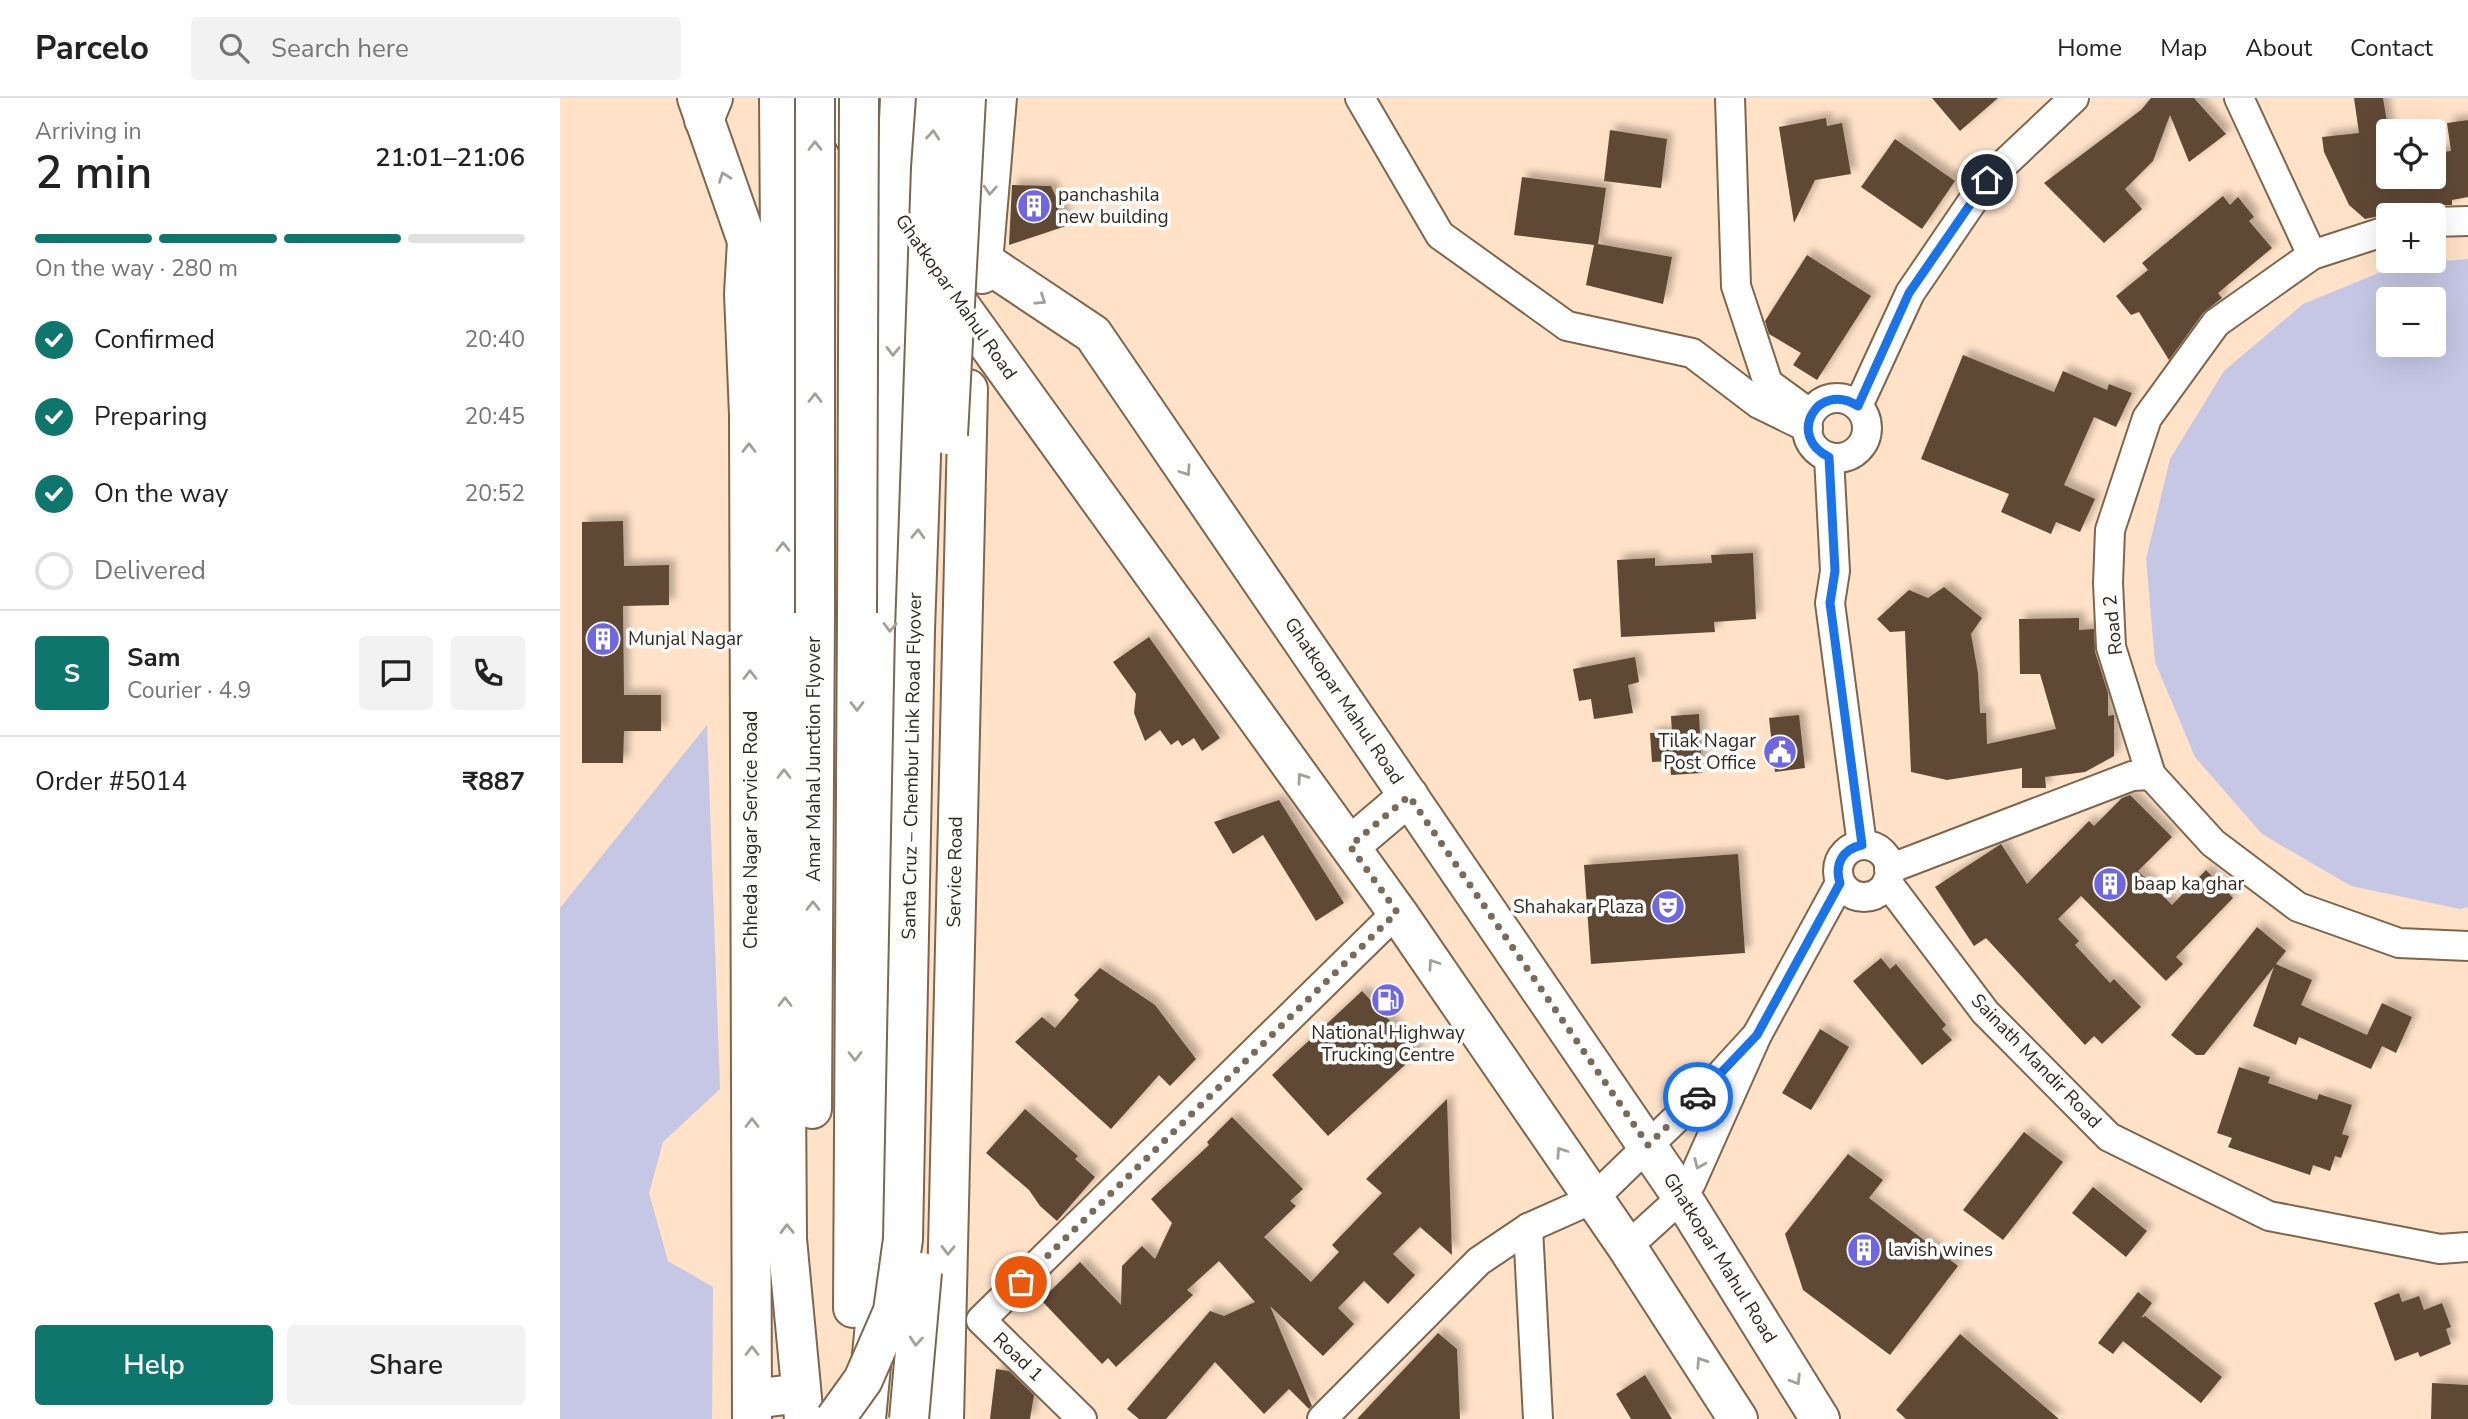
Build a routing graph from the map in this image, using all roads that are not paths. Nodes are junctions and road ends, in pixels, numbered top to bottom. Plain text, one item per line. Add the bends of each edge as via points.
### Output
1 (815, 98) edge
2 (833, 98) edge
3 (859, 98) edge
4 (866, 98) edge
5 (900, 98) edge
6 (936, 98) edge
7 (966, 98) edge
8 (997, 98) edge
9 (1360, 98) edge
10 (1730, 98) edge
11 (2074, 98) edge
12 (2239, 98) edge
13 (775, 102) edge
14 (704, 105) edge
15 (897, 151) junction
16 (780, 194) junction
17 (2468, 221) edge
18 (2446, 222) edge
19 (900, 226) junction
20 (2376, 234) edge
21 (764, 248) junction
22 (2312, 255) junction
23 (985, 262) junction
24 (894, 296) junction
25 (973, 325) junction
26 (1858, 406) junction
27 (1810, 421) junction
28 (1829, 457) junction
29 (2151, 775) junction
30 (1409, 796) junction
31 (1862, 845) junction
32 (1350, 846) junction
33 (1888, 876) junction
34 (1840, 883) junction
35 (1397, 912) junction
36 (2468, 946) edge
37 (1757, 1035) junction
38 (1648, 1145) junction
39 (1682, 1197) junction
40 (1593, 1199) junction
41 (1528, 1228) junction
42 (1627, 1247) junction
43 (2468, 1247) edge
44 (752, 1409) edge
45 (806, 1410) edge
46 (835, 1419) edge
47 (854, 1419) edge
48 (866, 1419) edge
49 (909, 1419) edge
50 (944, 1419) edge
51 (1082, 1419) edge
52 (1322, 1419) edge
53 (1538, 1419) edge
54 (1738, 1419) edge
55 (1820, 1419) edge

45 -> 1 main road, Amar Mahal Junction Flyover, bridge via 815,613
2 - 19 main road, Ghatkopar Mahul Road
3 -> 47 main road, bridge
4 - 15 main road, Ghatkopar Mahul Road
5 - 15 main road
46 -> 6 main road, Santa Cruz – Chembur Link Road Flyover, bridge via 863,1380 893,1311 903,1239 915,617
7 -> 49 main road, Santa Cruz – Chembur Link Road Flyover, bridge via 938,628 922,1262
8 -> 23 main road, Service Road
9 - 27 street via 1440,235 1567,326 1692,353 1759,404
10 - 27 street via 1736,286 1768,383
11 - 26 street via 1987,180 1909,293
12 - 22 street
13 - 16 main road
21 -> 14 main road
15 - 19 main road
15 - 23 main road, Ghatkopar Mahul Road
16 - 19 main road
16 - 21 main road
17 - 18 street
19 - 23 main road
19 - 24 main road
19 - 25 main road, Ghatkopar Mahul Road
20 - 22 street, Road 2
21 - 24 main road
44 -> 21 main road, Chheda Nagar Service Road via 749,415 744,294
45 -> 21 main road via 787,1238
22 - 29 street, Road 2 via 2216,323 2147,418 2110,530 2112,647
23 - 25 main road, Service Road
23 -> 30 main road, Ghatkopar Mahul Road via 1093,334
24 - 25 main road
24 -> 48 main road via 883,1238
32 -> 25 main road, Ghatkopar Mahul Road
25 -> 50 main road, Service Road via 963,482
26 - 27 street via 1830,399
26 - 28 street via 1867,424 1863,443 1848,456
27 - 28 street via 1814,446
28 - 31 street via 1835,571 1830,603
29 - 33 street via 2132,776
29 - 36 street, Road 2 via 2213,844 2298,907 2399,943
30 - 32 main road
30 - 38 main road, Ghatkopar Mahul Road
31 - 33 street via 1884,854
31 - 34 street via 1841,858
32 - 35 main road, Ghatkopar Mahul Road
33 - 34 street via 1882,889 1868,897 1852,895
33 - 43 street, Sainath Mandir Road via 1985,1012 2109,1137 2269,1216 2440,1249
34 - 37 street
40 -> 35 main road, Ghatkopar Mahul Road
35 - 51 street, Road 1 via 981,1321
37 - 38 street
37 -> 39 street
38 - 39 main road, Ghatkopar Mahul Road
38 - 40 street
39 - 42 street
39 -> 55 main road, Ghatkopar Mahul Road
40 - 41 street
40 - 42 main road, Ghatkopar Mahul Road
41 - 52 street via 1479,1261
41 - 53 street
54 -> 42 main road, Ghatkopar Mahul Road
44 - 45 main road

